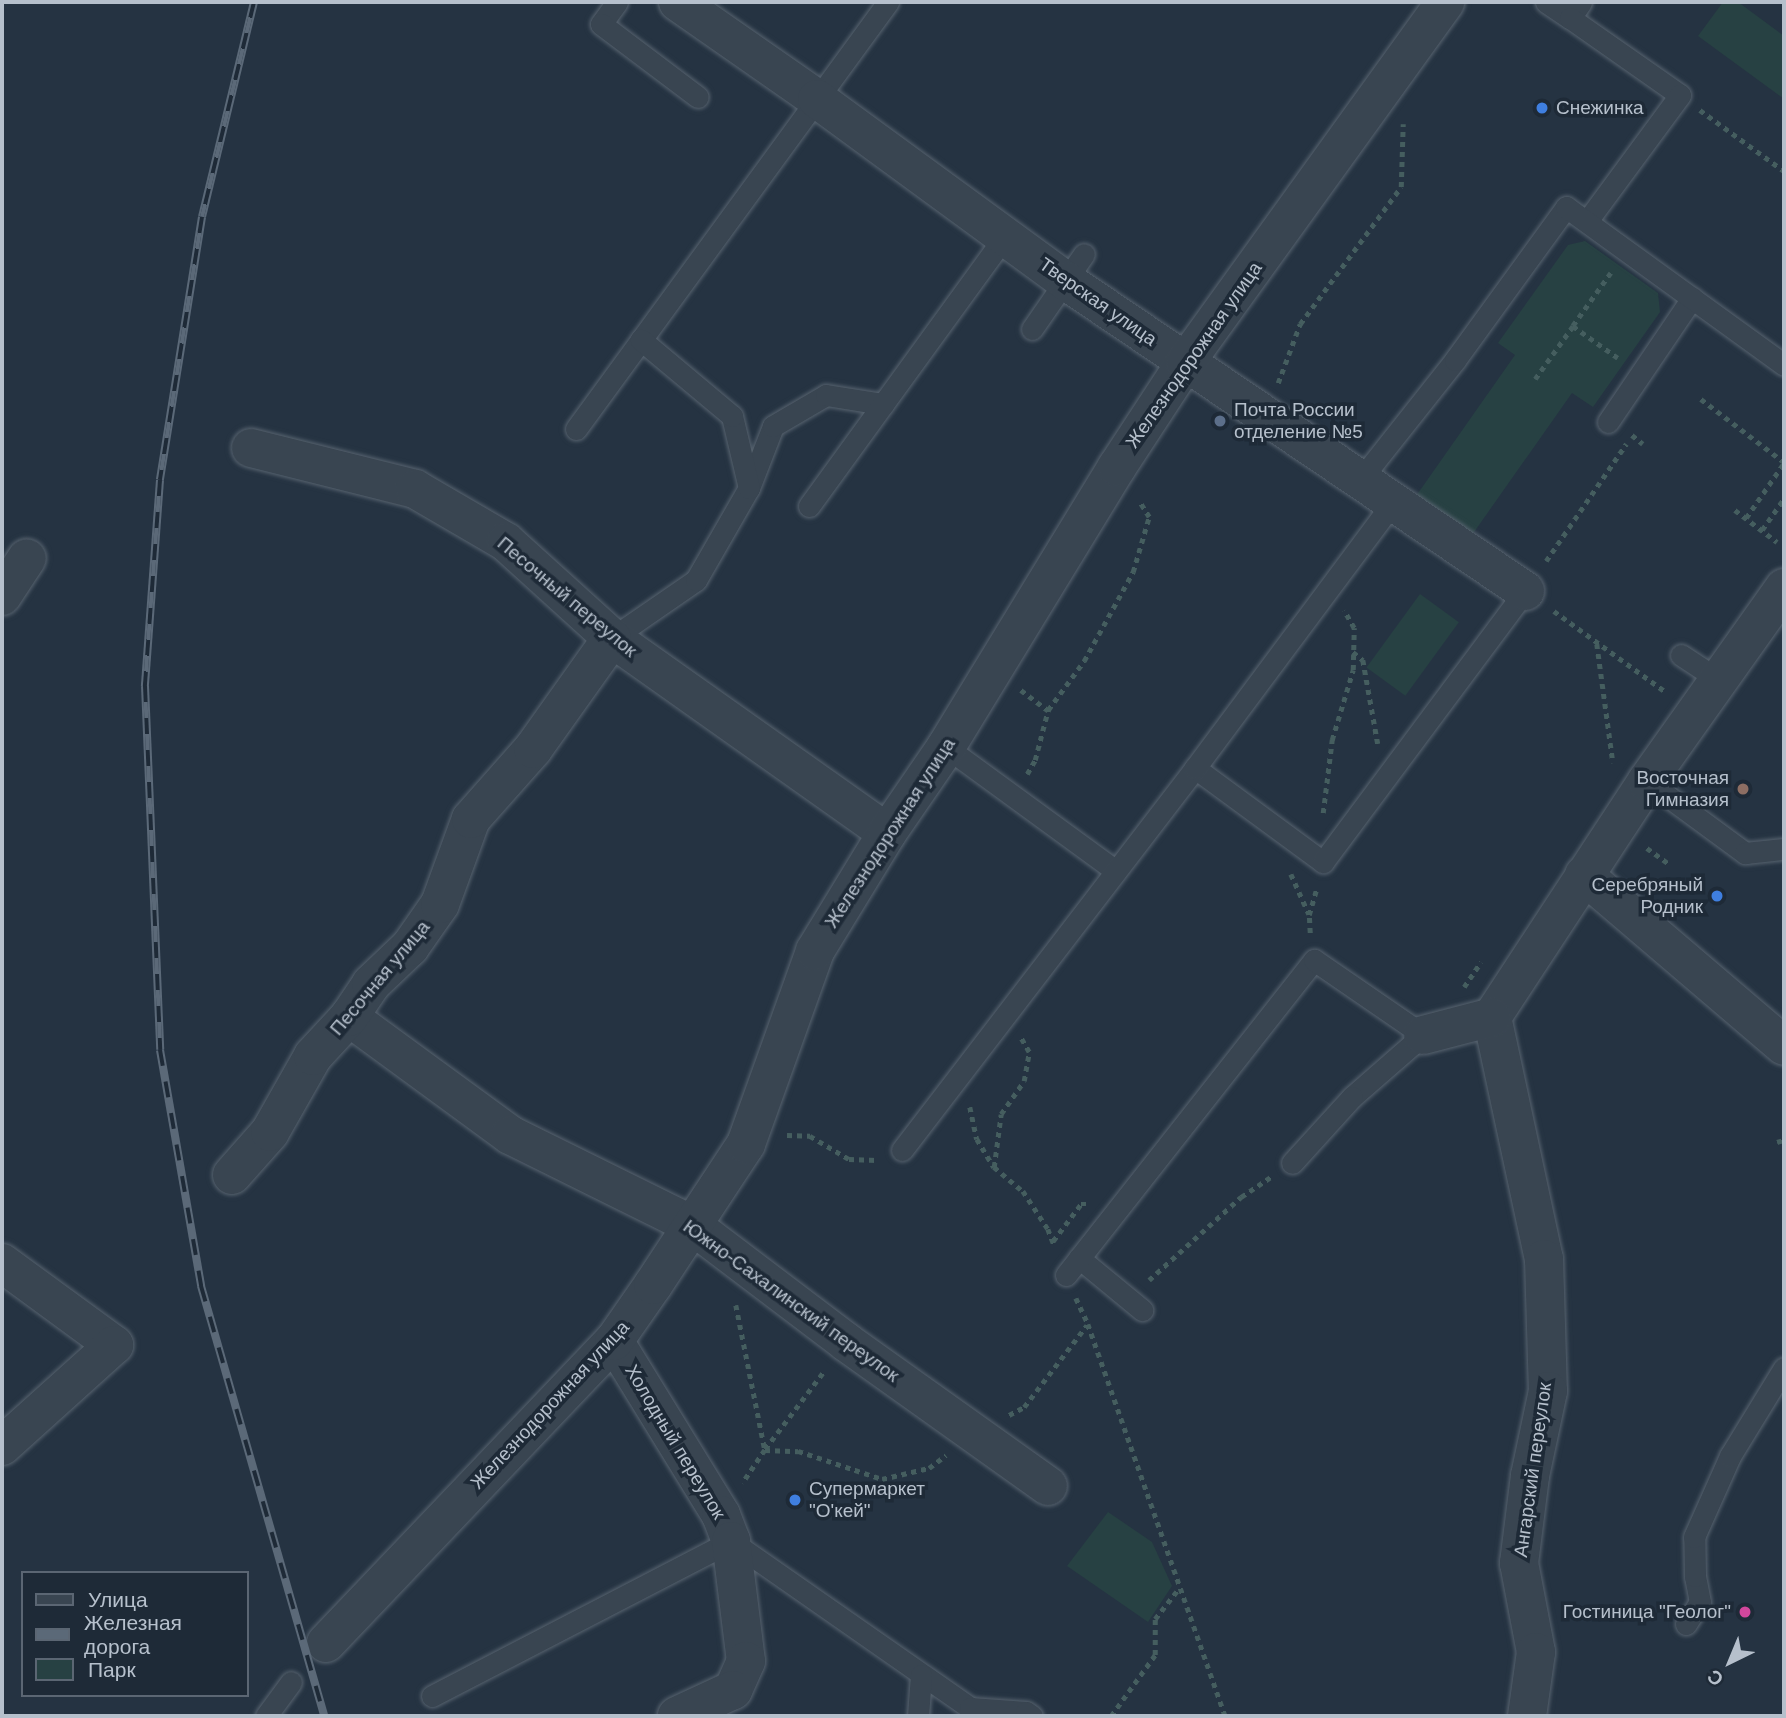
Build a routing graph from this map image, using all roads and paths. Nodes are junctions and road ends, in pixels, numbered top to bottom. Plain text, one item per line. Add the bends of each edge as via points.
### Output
1 (617, 2) edge
2 (678, 2) edge
3 (888, 2) edge
4 (1445, 2) edge
5 (1546, 2) edge
6 (1575, 10) edge
7 (1680, 95) junction
8 (698, 97) dead end
9 (817, 99) junction
10 (1403, 119) dead end
11 (1784, 171) edge
12 (1587, 221) junction
13 (1005, 236) junction
14 (1075, 268) junction
15 (1692, 298) junction
16 (1573, 326) dead end
17 (1032, 330) dead end
18 (641, 340) junction
19 (1773, 359) edge
20 (1185, 363) junction
21 (1535, 379) dead end
22 (1701, 399) dead end
23 (883, 404) junction
24 (1266, 417) junction
25 (1608, 422) dead end
26 (576, 429) dead end
27 (1632, 435) dead end
28 (1643, 444) dead end
29 (251, 448) dead end
30 (1784, 463) edge
31 (1117, 467) junction
32 (1360, 480) junction
33 (749, 488) junction
34 (1784, 499) edge
35 (1393, 502) junction
36 (809, 506) dead end
37 (1735, 510) dead end
38 (1746, 518) junction
39 (1762, 530) junction
40 (1777, 542) dead end
41 (27, 558) dead end
42 (1329, 588) junction
43 (1784, 588) edge
44 (1525, 591) junction
45 (2, 596) edge
46 (612, 638) junction
47 (1597, 642) junction
48 (1353, 652) junction
49 (1681, 655) dead end
50 (1719, 680) junction
51 (1669, 694) dead end
52 (946, 747) junction
53 (1195, 768) junction
54 (1388, 774) junction
55 (1631, 776) junction
56 (1014, 796) junction
57 (887, 833) junction
58 (1338, 841) junction
59 (1784, 849) edge
60 (1116, 871) junction
61 (1584, 875) junction
62 (1007, 1013) junction
63 (349, 1017) junction
64 (1492, 1017) junction
65 (1423, 1035) junction
66 (1784, 1046) edge
67 (962, 1072) junction
68 (1784, 1140) edge
69 (1777, 1142) dead end
70 (746, 1144) junction
71 (902, 1150) joint
72 (1292, 1163) joint
73 (994, 1167) junction
74 (232, 1175) dead end
75 (692, 1225) junction
76 (1079, 1258) junction
77 (2, 1263) edge
78 (1066, 1275) junction
79 (735, 1303) dead end
80 (1135, 1305) joint
81 (614, 1341) junction
82 (846, 1342) junction
83 (1784, 1368) edge
84 (2, 1446) edge
85 (765, 1450) junction
86 (1048, 1486) dead end
87 (726, 1528) junction
88 (1179, 1587) junction
89 (1686, 1623) dead end
90 (326, 1643) dead end
91 (921, 1675) junction
92 (291, 1682) dead end
93 (432, 1696) dead end
94 (266, 1716) edge
95 (677, 1716) edge
96 (918, 1716) edge
97 (1032, 1716) edge
98 (1111, 1716) edge
99 (1224, 1716) edge
100 (1527, 1716) edge

1 - 8 lane via 601,24
2 - 9 street, Тверская улица
3 - 9 lane
4 - 20 street, Железнодорожная улица
5 - 6 lane
6 - 7 lane
7 - 11 path
7 - 12 lane
9 - 13 street, Тверская улица
9 - 18 lane
10 - 24 path via 1401,187 1300,324
12 - 15 lane
12 - 32 lane via 1566,207 1455,360
13 - 14 street, Тверская улица
13 - 23 lane
14 - 17 lane
14 - 20 street, Тверская улица
15 - 19 lane
15 - 25 lane
16 - 21 path
18 - 26 lane
18 - 33 lane via 732,416
20 - 24 street, Тверская улица
20 - 31 street, Железнодорожная улица
22 - 30 path
23 - 33 lane via 826,395 773,426
23 - 36 lane
24 - 32 street, Тверская улица
27 - 28 path
29 - 46 street, Песочный переулок via 415,489 506,542
30 - 38 path
31 - 52 street, Железнодорожная улица
31 - 56 path via 1149,517 1133,572 1084,661 1048,710 1035,760
32 - 35 street, Тверская улица
33 - 46 lane via 696,580
34 - 39 path
35 - 42 lane
35 - 44 street, Тверская улица
37 - 38 path
38 - 39 path
39 - 40 path
41 - 45 street
42 - 48 path via 1354,628
42 - 53 lane
43 - 50 street
44 - 47 path
44 - 54 lane
46 - 57 street, Песочный переулок
46 - 63 street, Песочная улица via 533,749 471,819 440,904 410,947 371,984
47 - 51 path
47 - 55 path
48 - 54 path via 1363,660 1375,735
48 - 58 path via 1353,670 1332,740 1323,813
49 - 50 lane
50 - 55 street
52 - 56 lane
52 - 57 street, Железнодорожная улица
53 - 58 lane via 1323,862
53 - 60 lane
54 - 58 lane
55 - 59 lane via 1745,853
55 - 61 street
56 - 60 lane
57 - 70 street, Железнодорожная улица via 815,951
60 - 62 lane
61 - 64 street
61 - 66 street
62 - 67 lane
62 - 73 path via 1029,1052 1024,1081 1001,1114
63 - 74 street, Песочная улица via 313,1056 270,1132
63 - 75 street, Южно-Сахалинский переулок via 510,1135
64 - 65 street
64 - 100 street, Ангарский переулок via 1517,1090 1544,1259 1548,1391 1530,1475 1519,1563 1536,1652
65 - 72 lane via 1352,1097
65 - 76 lane via 1314,960
67 - 71 lane
67 - 73 path via 977,1139
68 - 69 path
70 - 71 path via 782,1135 810,1136 849,1159 886,1161
70 - 75 street, Железнодорожная улица
72 - 80 path via 1241,1197
73 - 78 path via 1023,1191 1048,1229
75 - 81 street, Железнодорожная улица
75 - 82 street, Южно-Сахалинский переулок
76 - 78 lane
76 - 80 lane
77 - 84 street via 114,1345
78 - 88 path via 1088,1324
79 - 85 path
81 - 87 street, Холодный переулок
81 - 90 street, Железнодорожная улица
82 - 85 path
82 - 86 street, Южно-Сахалинский переулок
83 - 89 lane via 1730,1457 1694,1537 1700,1602
85 - 87 path
87 - 91 lane
87 - 93 lane
87 - 95 street, Холодный переулок via 746,1661 733,1690
88 - 98 path via 1155,1619 1155,1655
88 - 99 path
91 - 96 lane
91 - 97 lane via 970,1708
92 - 94 lane

